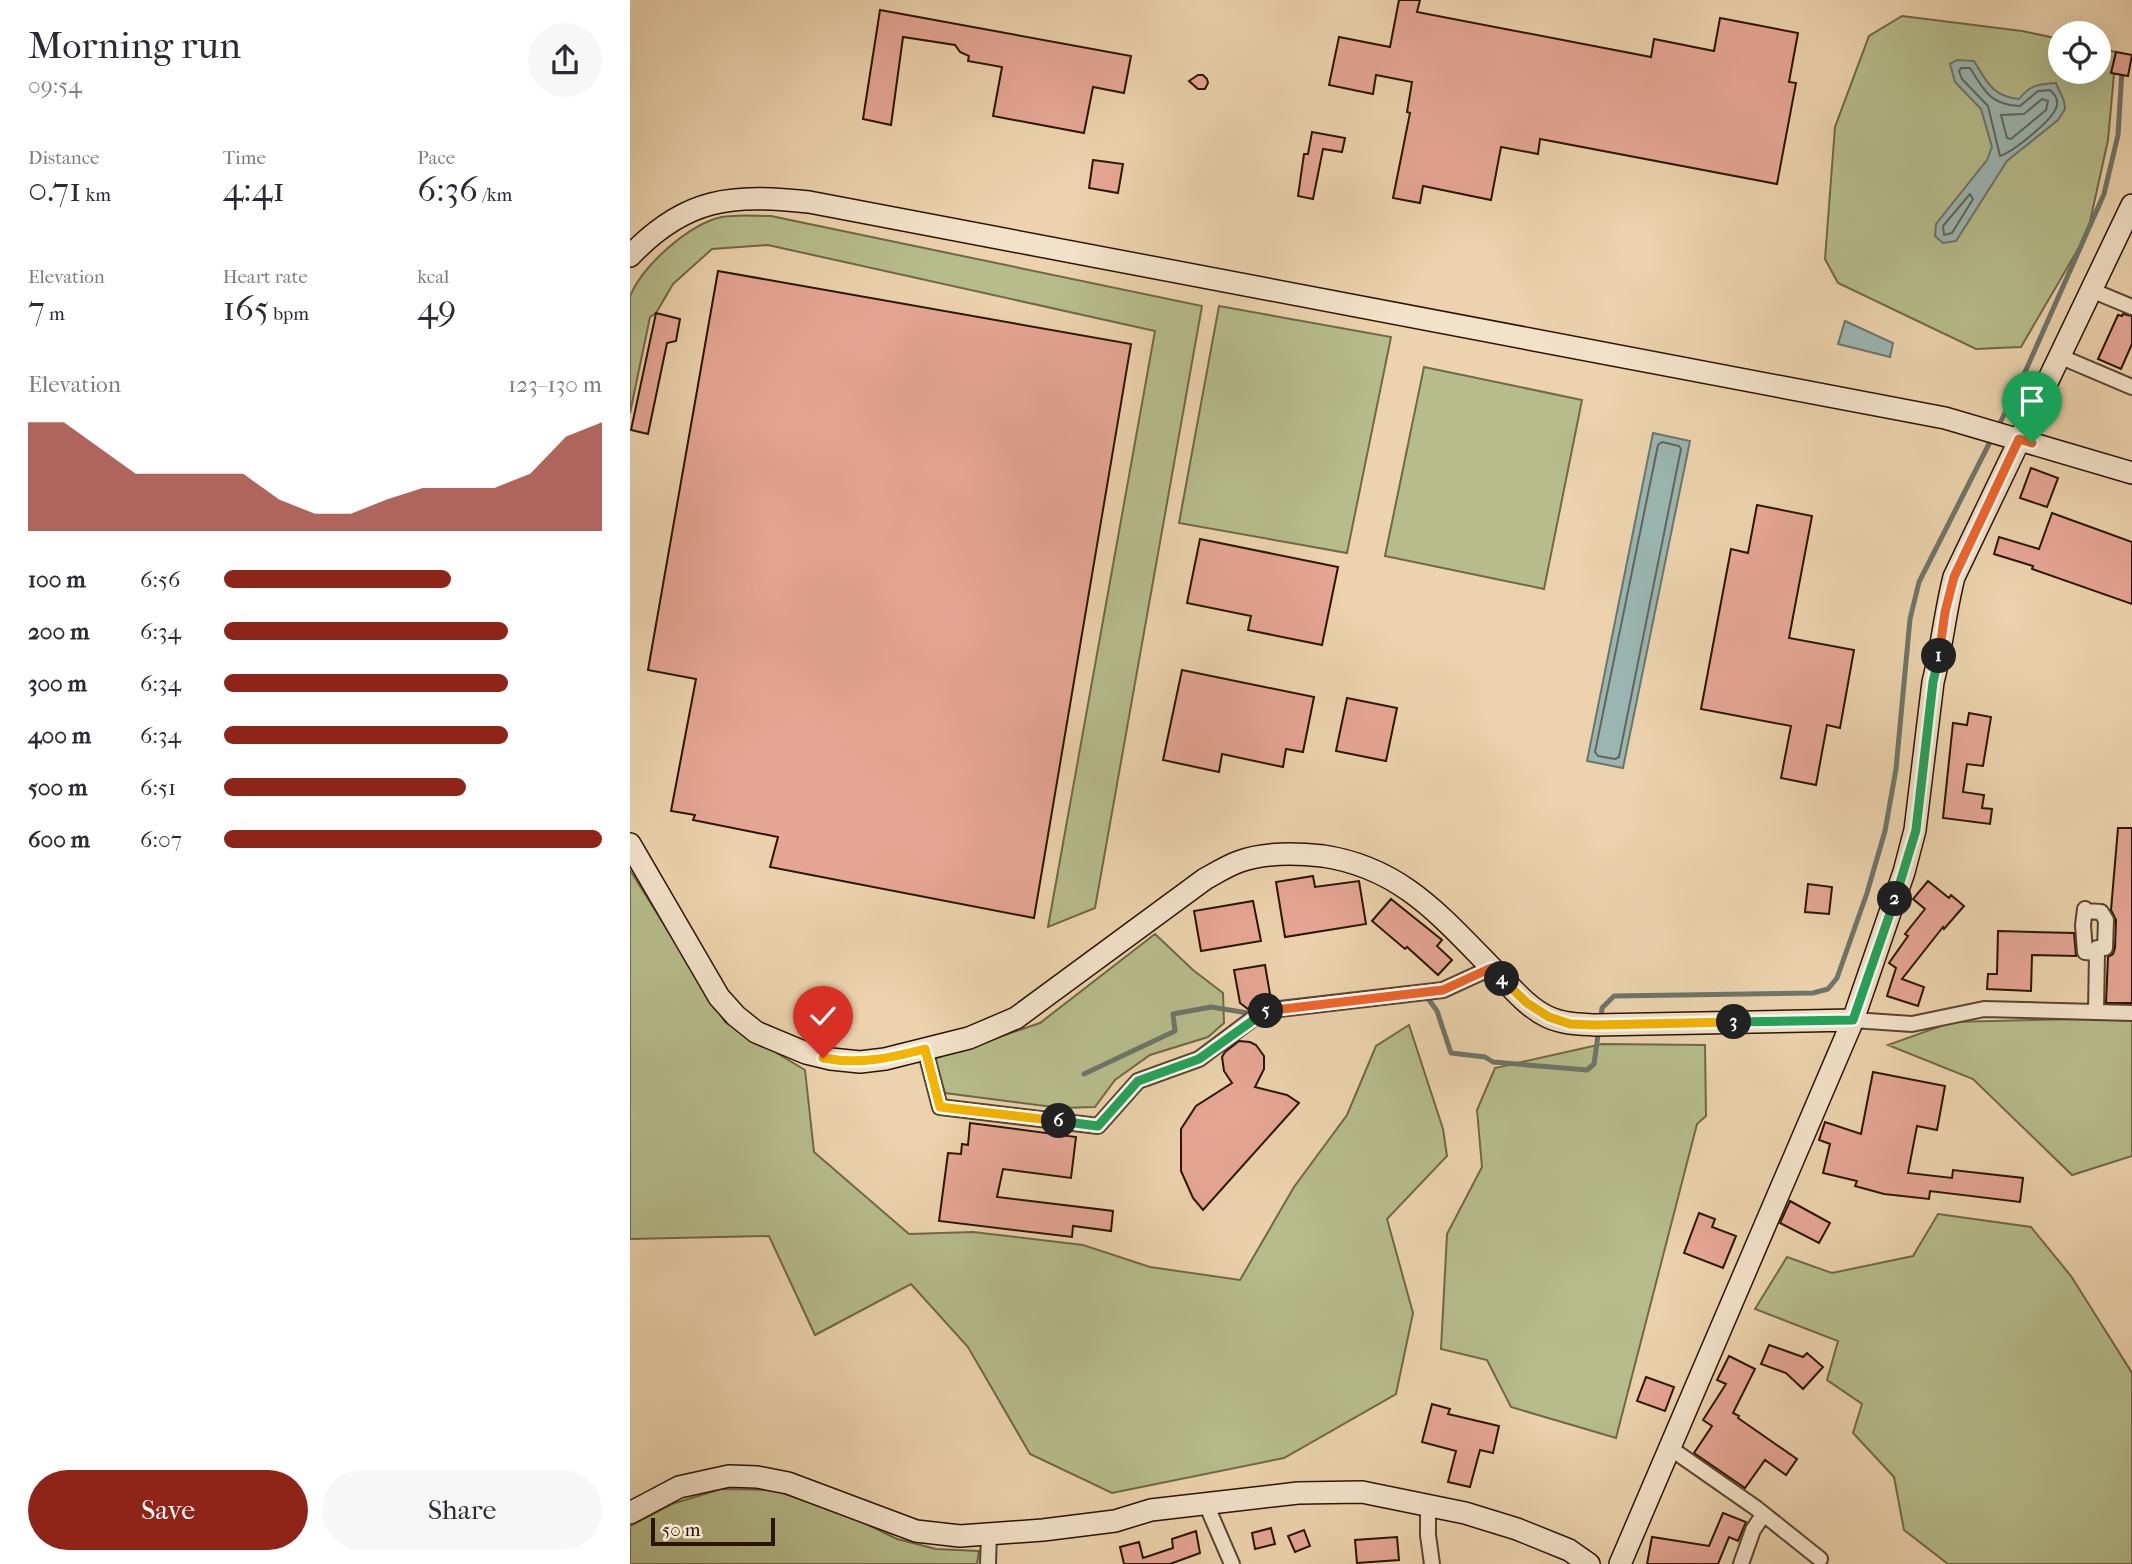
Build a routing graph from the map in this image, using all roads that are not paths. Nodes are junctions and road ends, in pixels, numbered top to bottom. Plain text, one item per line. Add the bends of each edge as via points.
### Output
1 (2129, 219) edge
2 (630, 256) edge
3 (2091, 290) junction
4 (2132, 307) edge
5 (2059, 356) junction
6 (2132, 387) edge
7 (2019, 439) junction
8 (2132, 473) edge
9 (630, 844) edge
10 (2097, 953) junction
11 (1491, 968) junction
12 (2096, 1012) junction
13 (2132, 1013) edge
14 (1853, 1020) junction
15 (925, 1049) junction
16 (1670, 1448) junction
17 (1206, 1504) junction
18 (1428, 1505) junction
19 (630, 1513) edge
20 (1763, 1515) junction
21 (989, 1534) junction
22 (1820, 1559) dead end
23 (988, 1564) edge
24 (1232, 1564) edge
25 (1432, 1564) edge
26 (1590, 1564) edge
27 (1620, 1564) edge
28 (1741, 1564) edge

1 - 3 street
2 - 7 street via 671,220 698,206 737,198 809,202 1945,418
3 - 4 street
3 - 5 street
5 - 6 street
5 - 7 street
7 - 8 street
7 - 14 street via 1954,577 1933,682 1916,830
9 - 15 street via 719,997 755,1032 806,1054 860,1062
10 - 10 street via 2097,948 2105,948 2106,920 2101,912 2085,910 2085,952
10 - 12 street
11 - 14 street via 1527,1003 1570,1024
11 - 15 street via 1443,990 1263,1011 1199,1059 1138,1081 1098,1126 940,1107
11 - 15 street via 1430,906 1378,870 1343,859 1273,854 1239,861 1205,879 1016,1018 969,1038
12 - 13 street
12 - 14 street via 1984,1009 1912,1024
14 - 16 street
16 - 20 street
16 - 27 street
17 - 18 street via 1298,1493 1362,1492
17 - 21 street via 1151,1510 1115,1521
17 - 24 street
18 - 25 street
18 - 26 street via 1517,1529 1569,1550
19 - 21 street via 692,1483 729,1476 757,1477 788,1483 916,1531
20 - 22 street
20 - 28 street
21 - 23 street

